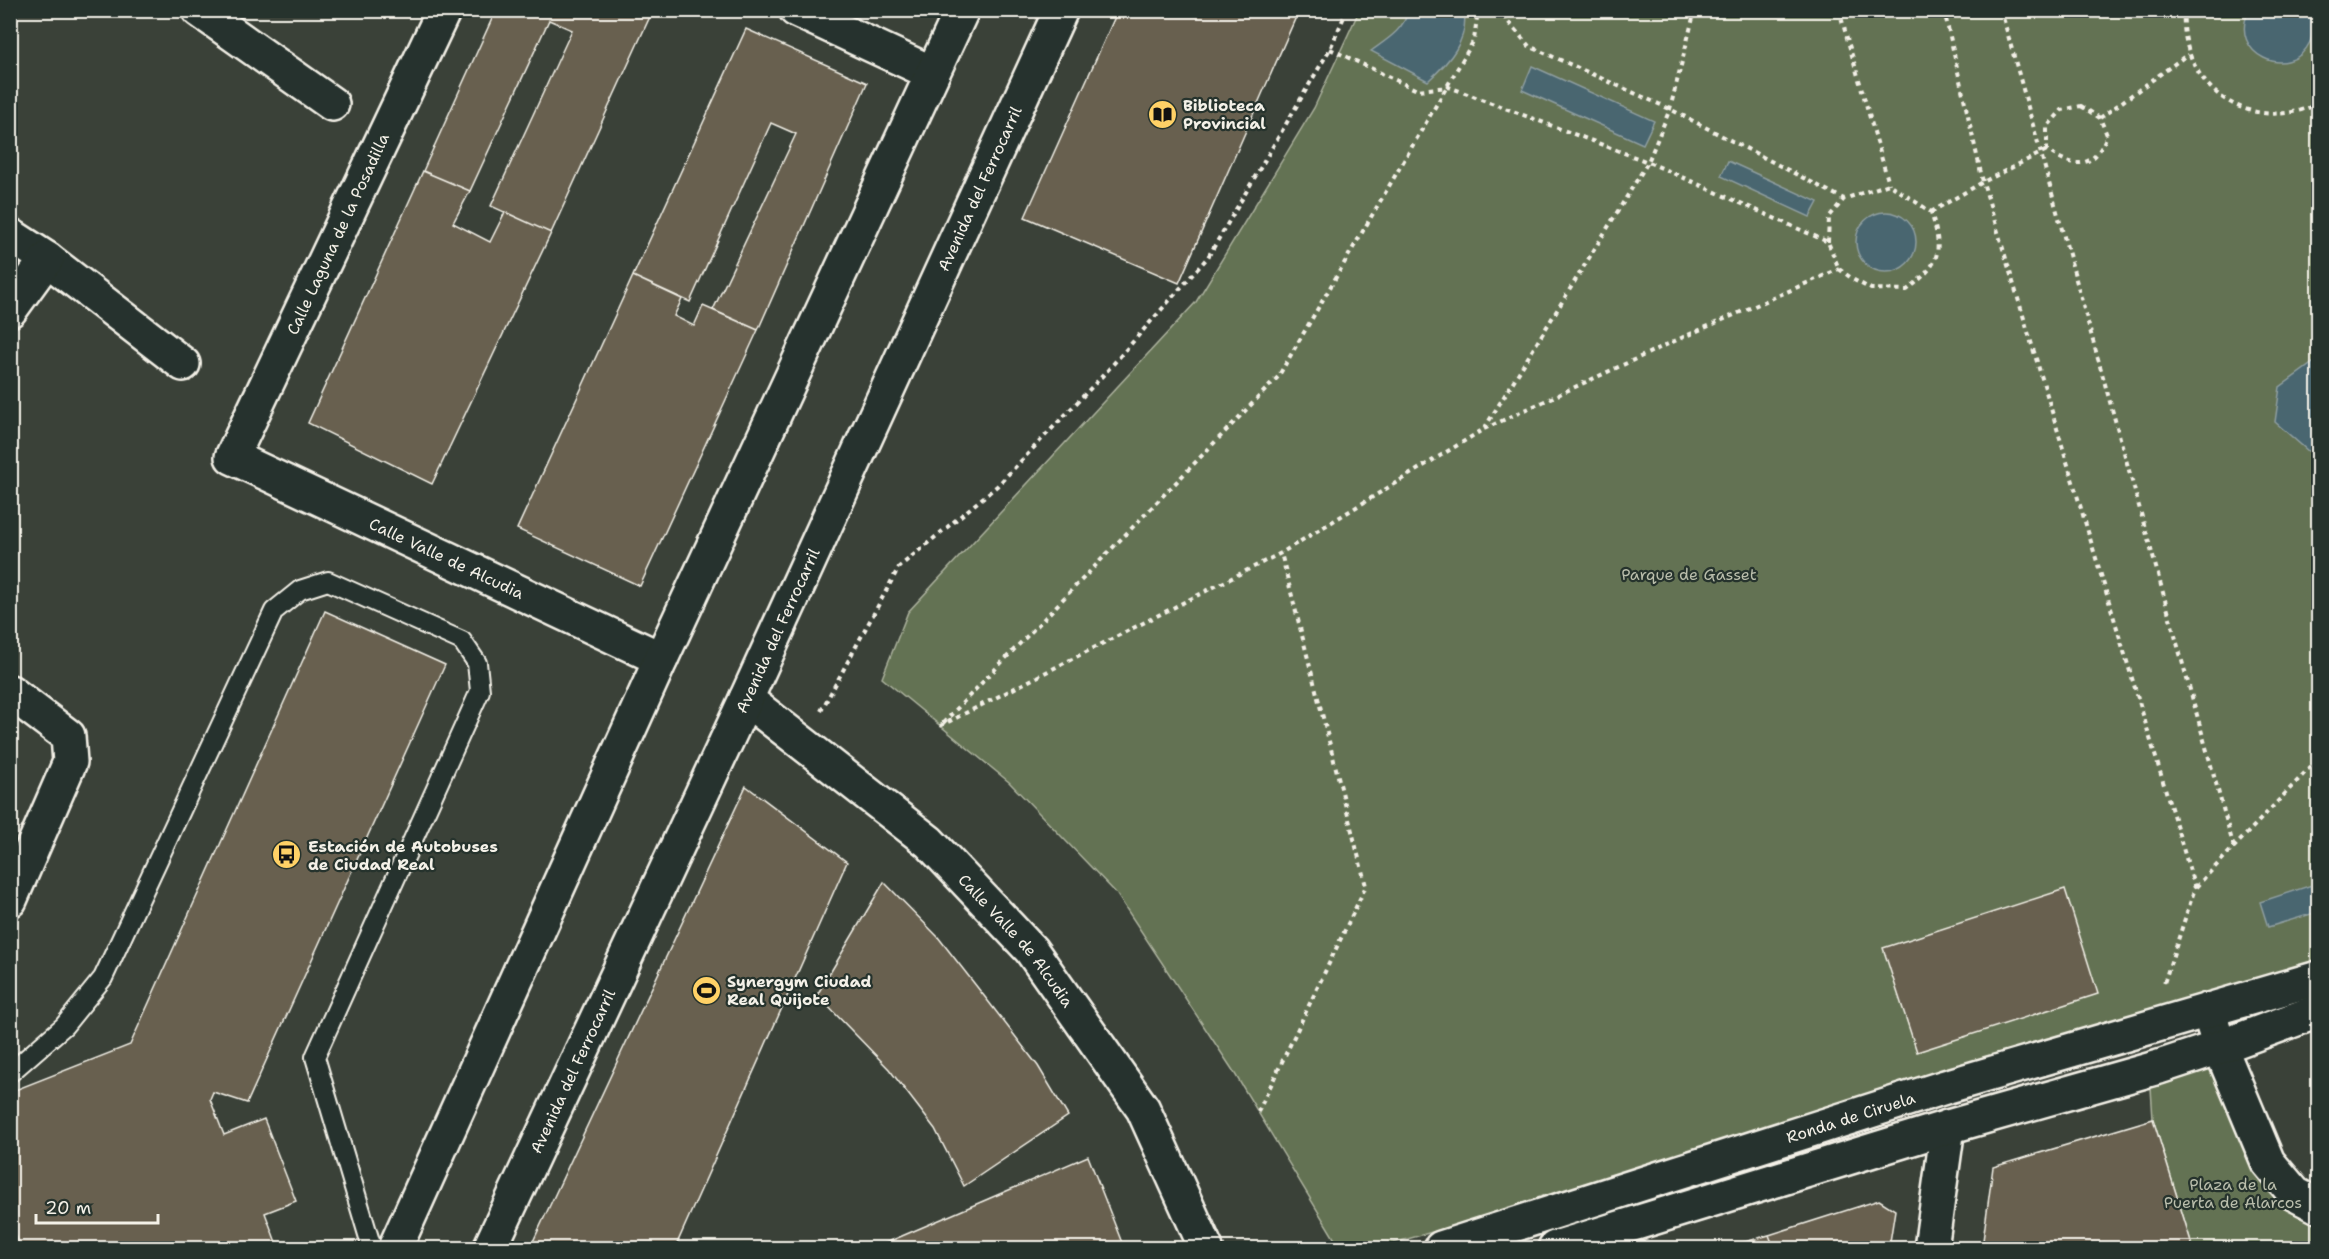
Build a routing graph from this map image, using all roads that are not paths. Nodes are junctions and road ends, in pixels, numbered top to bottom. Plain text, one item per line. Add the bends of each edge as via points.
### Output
1 (200, 10) edge
2 (444, 10) edge
3 (796, 10) edge
4 (962, 10) edge
5 (1061, 10) edge
6 (932, 73) junction
7 (332, 104) dead end
8 (10, 235) edge
9 (47, 259) junction
10 (10, 310) edge
11 (183, 364) dead end
12 (232, 457) joint
13 (661, 659) junction
14 (10, 692) edge
15 (746, 699) junction
16 (10, 900) edge
17 (2319, 978) edge
18 (2208, 1010) junction
19 (2319, 1011) edge
20 (2220, 1047) junction
21 (10, 1072) edge
22 (1948, 1127) junction
23 (2319, 1206) edge
24 (372, 1248) edge
25 (395, 1248) edge
26 (490, 1248) edge
27 (1206, 1248) edge
28 (1441, 1248) edge
29 (1555, 1248) edge
30 (1931, 1248) edge

1 - 7 main road
2 - 12 main road, Calle Laguna de la Posadilla
3 - 6 main road
4 - 6 main road
5 - 15 main road, Avenida del Ferrocarril
6 - 13 main road
8 - 9 main road
9 - 10 main road
9 - 11 main road
12 - 13 main road, Calle Valle de Alcudia
13 - 25 main road
14 - 16 main road via 68,736 70,762
15 - 26 main road, Avenida del Ferrocarril
15 - 27 main road, Calle Valle de Alcudia via 929,842 1031,950 1143,1109
17 - 18 main road, Ronda de Ciruela
18 - 20 main road
18 - 28 main road, Ronda de Ciruela via 1934,1091
19 - 20 main road
20 - 22 main road
20 - 23 main road via 2268,1162 2295,1194
21 - 24 lane via 64,1026 103,978 274,611 300,590 328,581 462,640 477,663 480,691 315,1057
22 - 29 main road
22 - 30 main road

